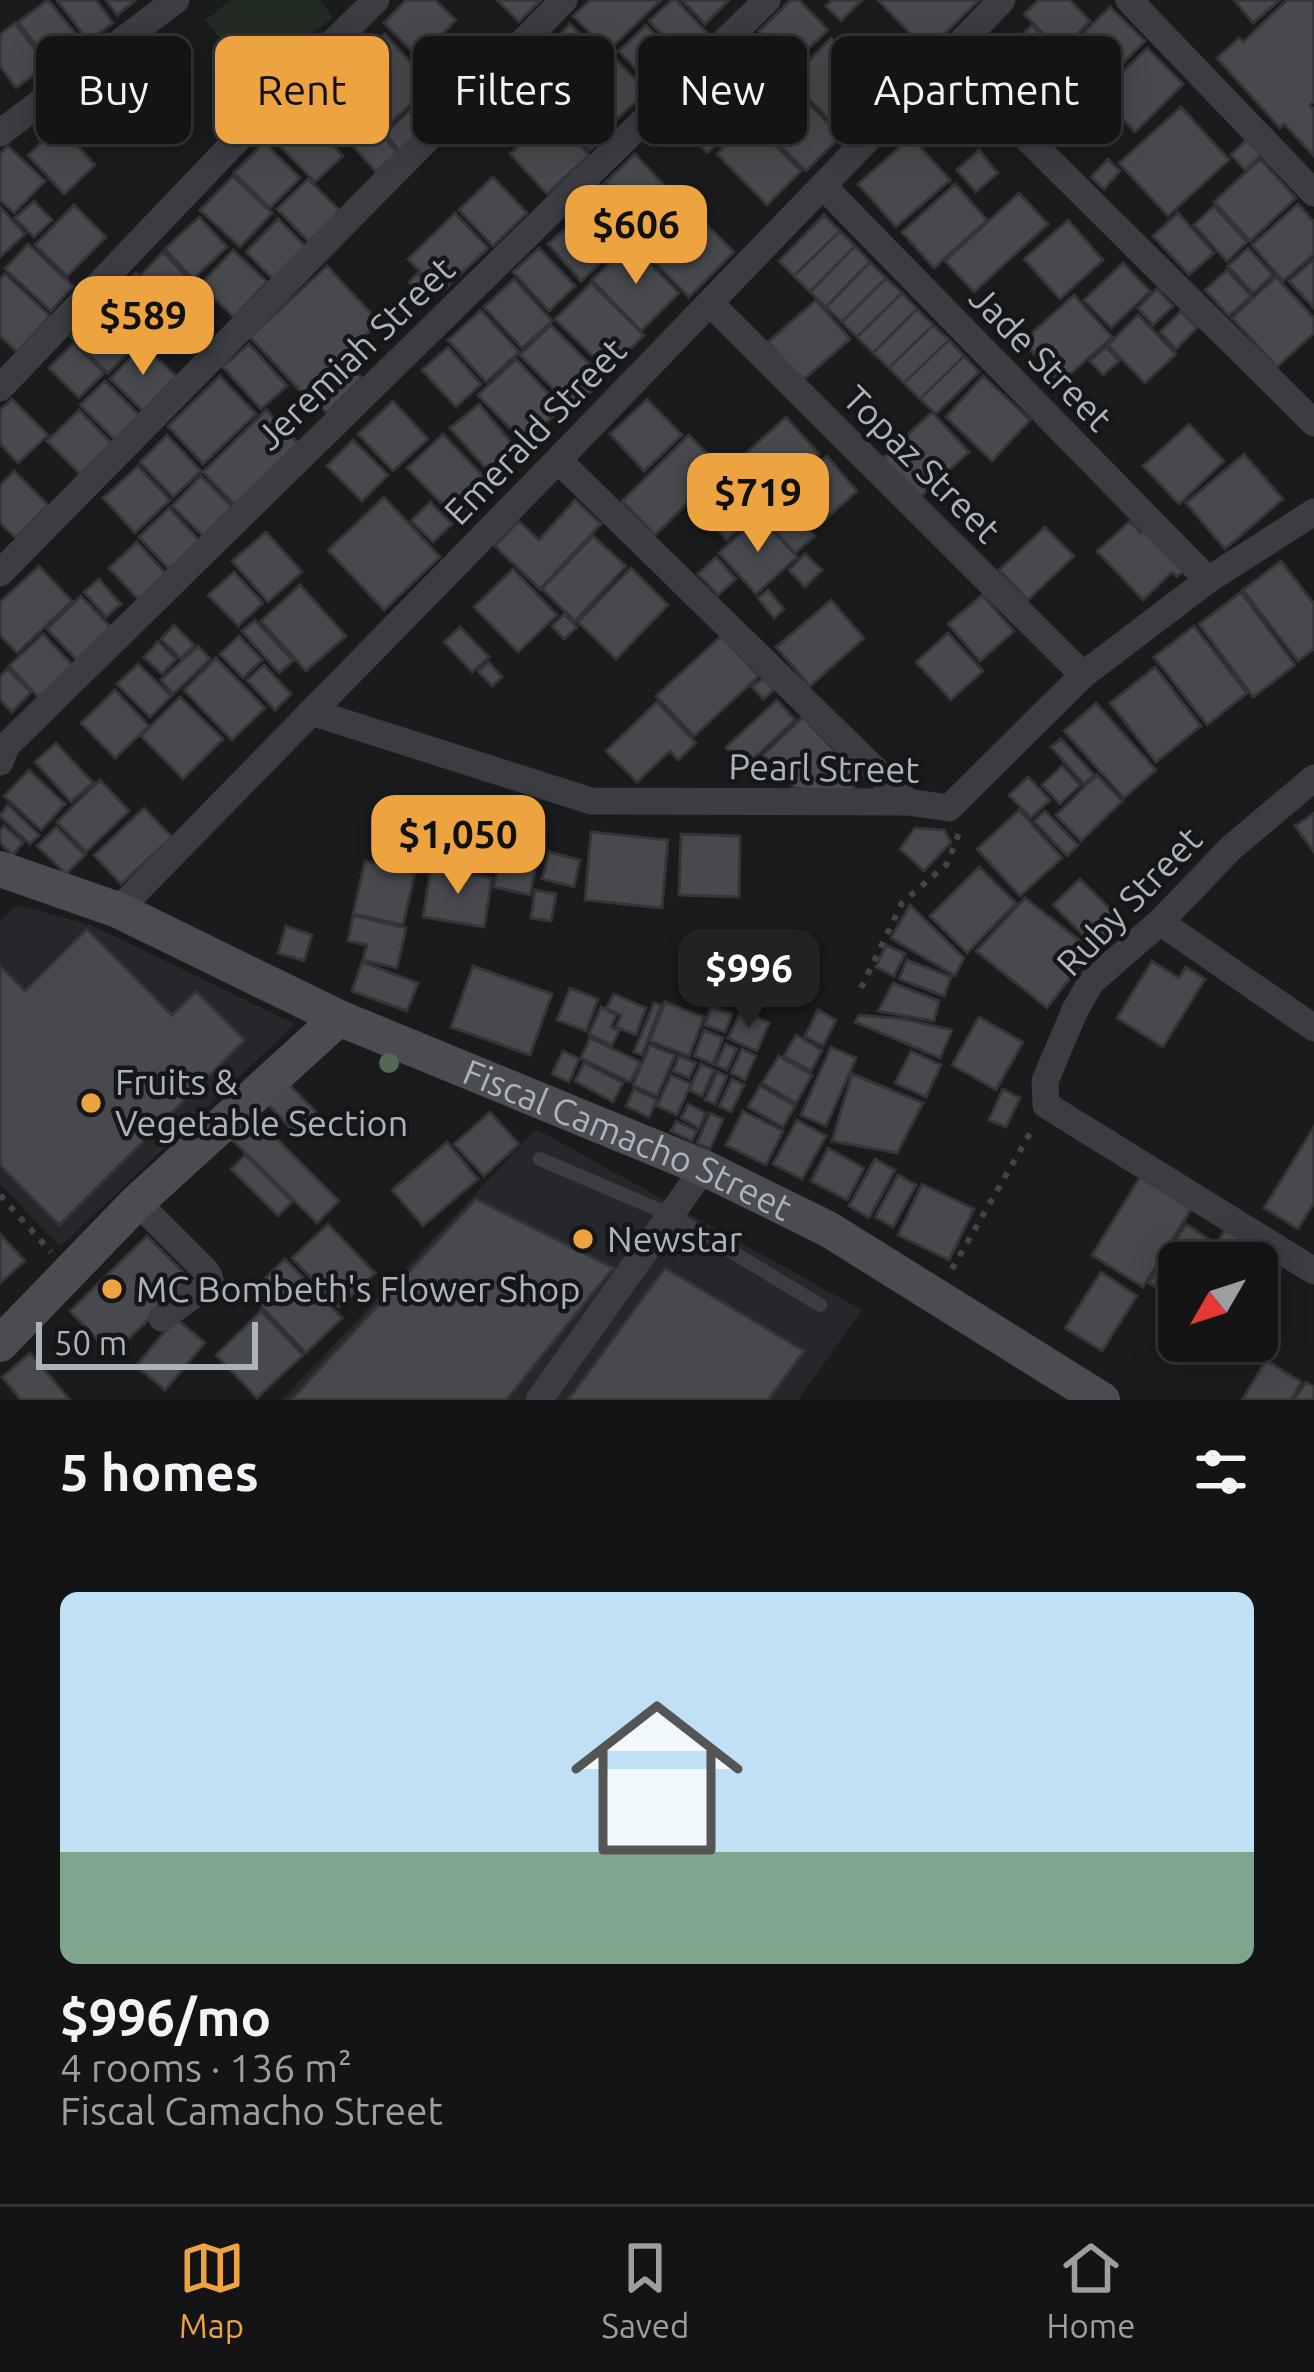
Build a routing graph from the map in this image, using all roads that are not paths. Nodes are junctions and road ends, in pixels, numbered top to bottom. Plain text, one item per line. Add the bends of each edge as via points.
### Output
1 (176, 0) edge
2 (376, 0) edge
3 (565, 0) edge
4 (767, 0) edge
5 (1001, 0) edge
6 (1129, 0) edge
7 (967, 36) edge
8 (0, 133) edge
9 (863, 144) edge
10 (1033, 144) edge
11 (823, 186) junction
12 (1314, 193) edge
13 (710, 303) junction
14 (0, 388) edge
15 (1314, 423) edge
16 (558, 460) junction
17 (1314, 512) edge
18 (0, 573) edge
19 (1208, 580) junction
20 (1083, 675) junction
21 (311, 712) junction
22 (2, 750) edge
23 (1314, 778) edge
24 (908, 802) junction
25 (0, 869) edge
26 (118, 910) junction
27 (1160, 922) junction
28 (339, 1018) junction
29 (1314, 1028) edge
30 (540, 1159) dead end
31 (704, 1168) junction
32 (137, 1202) junction
33 (671, 1214) junction
34 (1314, 1271) edge
35 (820, 1305) dead end
36 (162, 1318) dead end
37 (1, 1341) edge
38 (539, 1400) edge
39 (1102, 1400) edge

1 - 8 street
2 - 14 street
3 - 18 street
4 - 22 street, Jeremiah Street
5 - 7 street, Emerald Street
6 - 12 street
9 - 11 street, Emerald Street
10 - 15 street
11 - 13 street, Emerald Street
11 - 19 street, Jade Street
13 - 16 street, Emerald Street
13 - 20 street, Topaz Street
16 - 21 street, Emerald Street
16 - 24 street
17 - 19 street, Pearl Street
19 - 20 street, Pearl Street
20 - 24 street, Pearl Street via 949,808
21 - 24 street, Pearl Street via 590,801
21 - 26 street, Emerald Street
23 - 27 street, Ruby Street
25 - 26 street, Fiscal Camacho Street
26 - 28 street, Fiscal Camacho Street
27 - 29 street
27 - 34 street, Ruby Street via 1091,982 1045,1081 1046,1106
28 - 31 street, Fiscal Camacho Street
28 - 32 street
30 - 33 lane
31 - 33 street
31 - 39 street, Fiscal Camacho Street via 828,1229
32 - 36 street via 210,1280
32 - 37 street
33 - 35 lane
33 - 38 street

